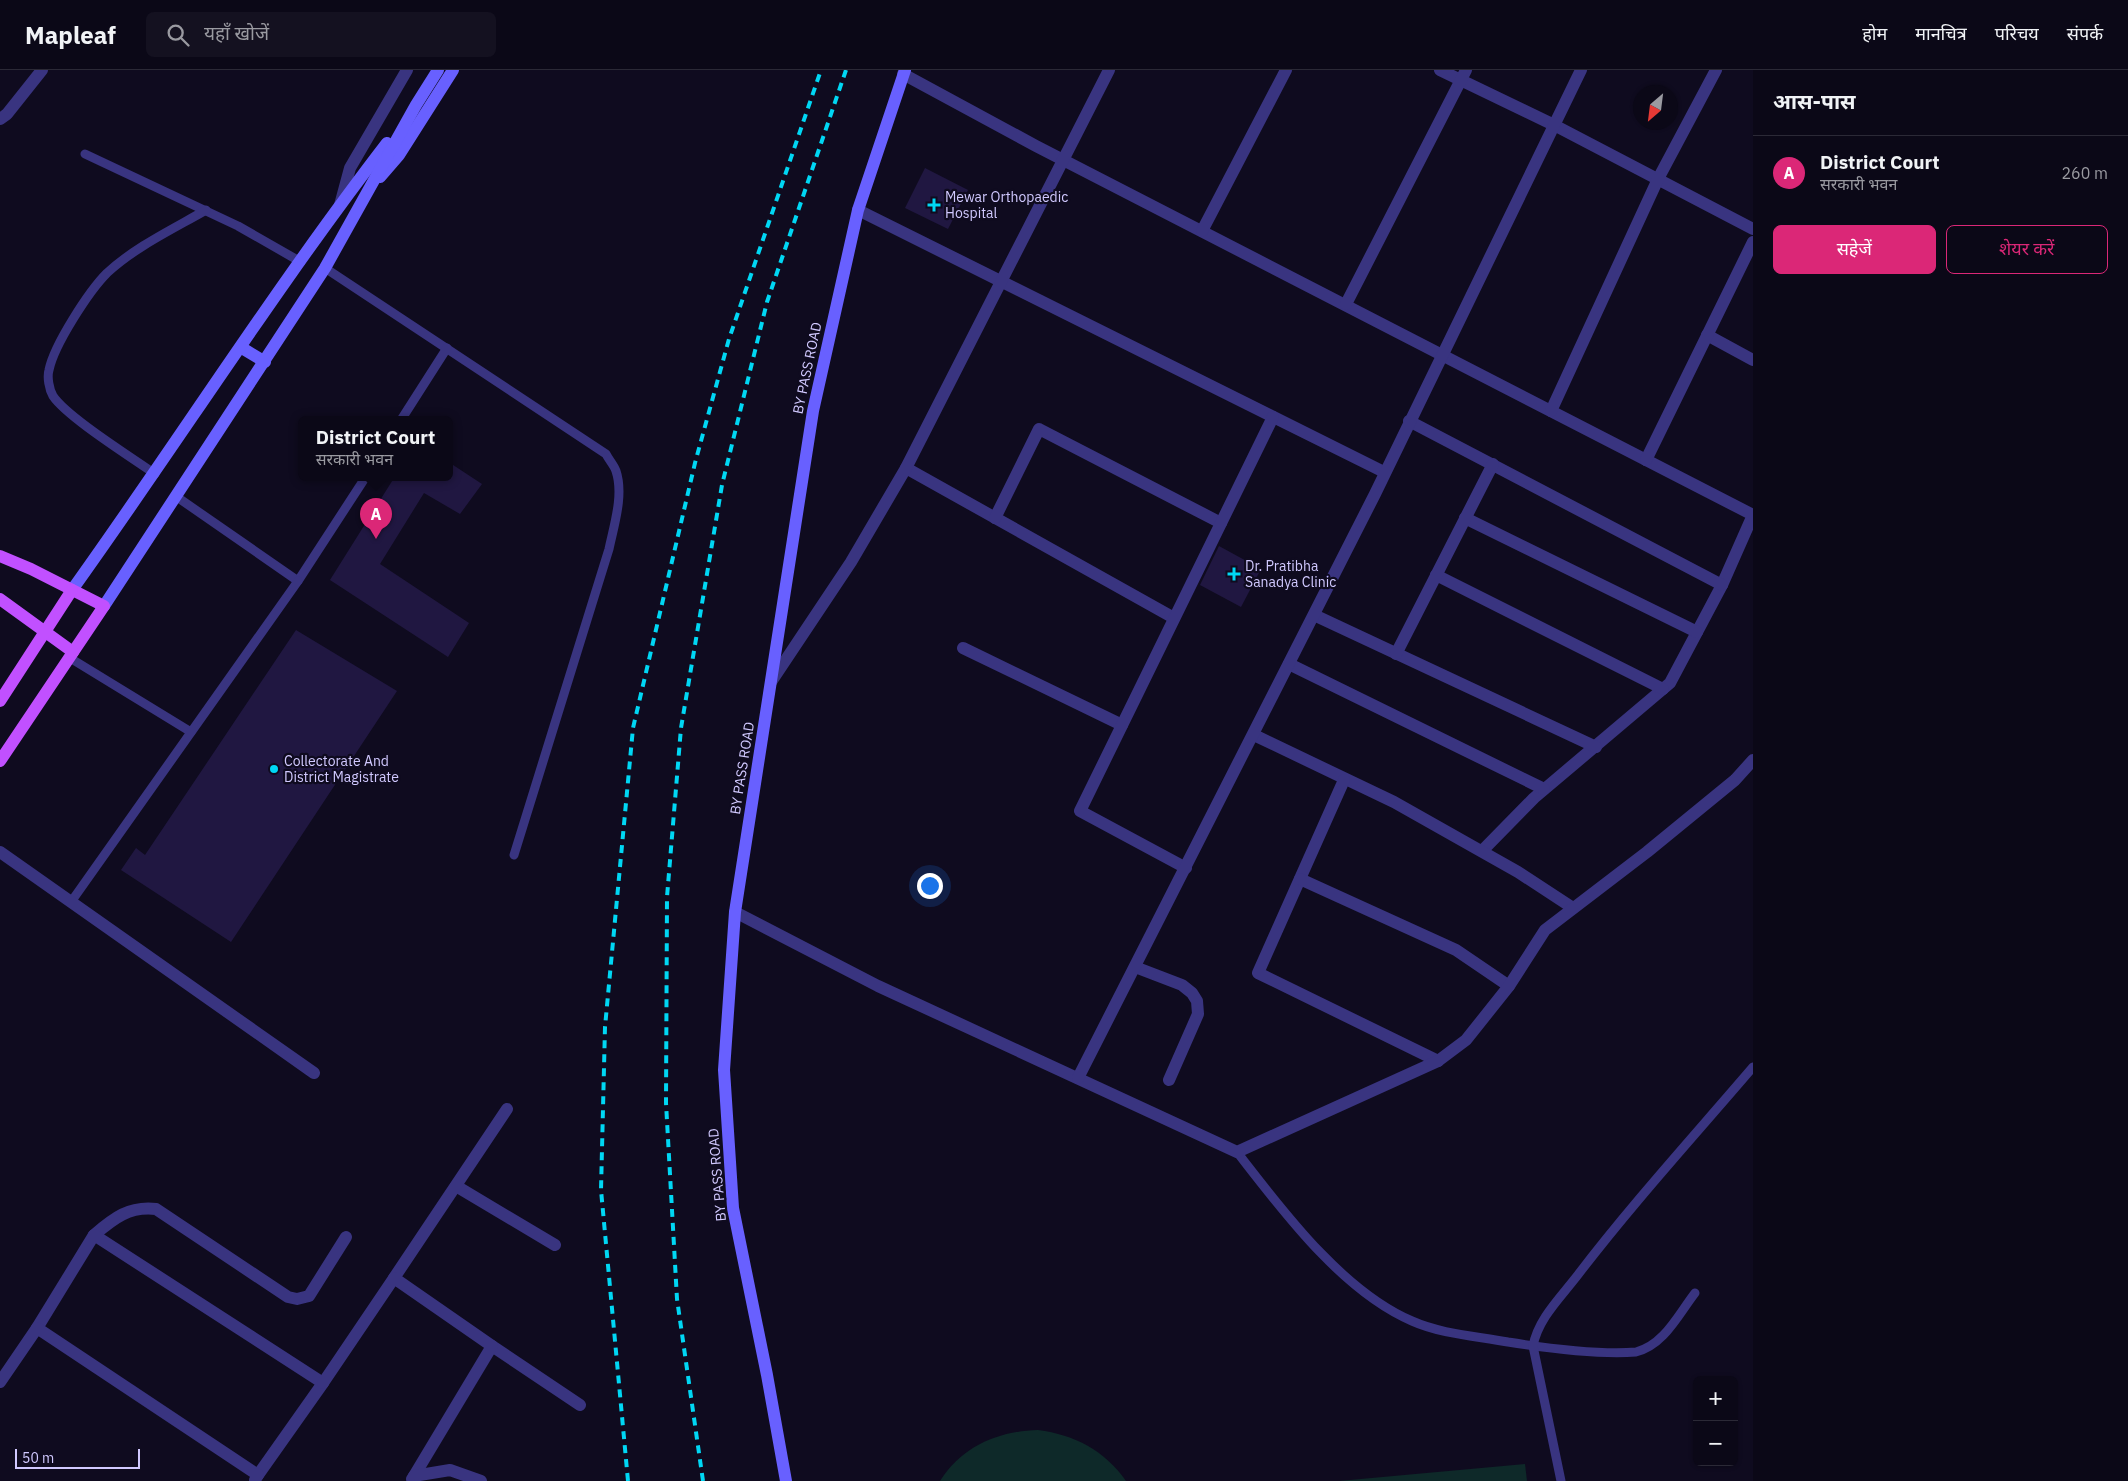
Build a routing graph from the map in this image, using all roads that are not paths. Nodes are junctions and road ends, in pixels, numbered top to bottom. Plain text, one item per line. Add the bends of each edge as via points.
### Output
1 (42, 70) edge
2 (407, 70) edge
3 (438, 70) edge
4 (453, 70) edge
5 (1109, 70) edge
6 (1286, 70) edge
7 (1440, 70) edge
8 (1581, 70) edge
9 (1716, 70) edge
10 (904, 72) edge
11 (1464, 75) edge
12 (416, 105) junction
13 (0, 119) edge
14 (1554, 125) junction
15 (85, 154) dead end
16 (1063, 159) junction
17 (1658, 179) junction
18 (371, 185) junction
19 (340, 205) junction
20 (206, 210) junction
21 (858, 210) junction
22 (1753, 229) edge
23 (1202, 231) junction
24 (1753, 242) edge
25 (301, 262) junction
26 (325, 268) junction
27 (1002, 282) junction
28 (1346, 304) junction
29 (1707, 335) junction
30 (242, 348) junction
31 (447, 348) junction
32 (1441, 353) junction
33 (1753, 360) edge
34 (265, 362) junction
35 (1551, 410) junction
36 (404, 416) edge
37 (1273, 417) junction
38 (1409, 421) junction
39 (1646, 460) junction
40 (1493, 464) junction
41 (906, 468) junction
42 (1384, 472) junction
43 (155, 474) junction
44 (363, 481) edge
45 (177, 497) junction
46 (995, 518) junction
47 (1465, 518) junction
48 (1221, 523) junction
49 (0, 556) edge
50 (1436, 575) junction
51 (298, 582) junction
52 (1722, 585) junction
53 (72, 590) junction
54 (0, 599) edge
55 (104, 606) junction
56 (1314, 615) junction
57 (1174, 618) junction
58 (1697, 632) junction
59 (45, 633) junction
60 (963, 648) dead end
61 (1396, 654) junction
62 (71, 655) junction
63 (1289, 664) junction
64 (770, 682) junction
65 (1663, 688) junction
66 (0, 701) edge
67 (1122, 725) junction
68 (191, 732) junction
69 (1254, 735) junction
70 (1596, 747) junction
71 (1753, 760) edge
72 (0, 761) edge
73 (1344, 780) junction
74 (1544, 790) junction
75 (1482, 851) junction
76 (0, 852) edge
77 (514, 855) dead end
78 (1186, 868) junction
79 (1300, 879) junction
80 (71, 902) junction
81 (1573, 908) junction
82 (735, 912) junction
83 (1135, 967) junction
84 (1509, 986) junction
85 (1438, 1061) junction
86 (1753, 1067) edge
87 (314, 1073) dead end
88 (1078, 1078) junction
89 (1169, 1080) dead end
90 (507, 1109) dead end
91 (1237, 1152) junction
92 (456, 1186) junction
93 (94, 1235) junction
94 (346, 1237) dead end
95 (555, 1245) dead end
96 (394, 1278) junction
97 (1694, 1293) dead end
98 (37, 1328) junction
99 (492, 1346) junction
100 (1533, 1346) junction
101 (0, 1382) edge
102 (323, 1383) junction
103 (580, 1405) dead end
104 (256, 1478) edge
105 (412, 1479) edge
106 (481, 1481) edge
107 (786, 1481) edge
108 (1561, 1481) edge

1 - 13 street
2 - 19 street via 350,168
3 - 12 street
4 - 18 street via 399,155
5 - 16 street
6 - 23 street
7 - 11 street
8 - 14 street
9 - 17 street
10 - 16 street
10 - 21 street, BY PASS ROAD
11 - 14 street
11 - 28 street
12 - 18 street
12 - 19 street
14 - 17 street
14 - 32 street
15 - 20 lane
16 - 23 street
16 - 27 street
17 - 22 street
17 - 35 street
18 - 26 street
19 - 25 street
20 - 25 lane
20 - 43 lane via 136,251 107,274 69,327 48,372 53,395 67,411
21 - 27 street
21 - 64 street, BY PASS ROAD via 813,411
23 - 28 street
24 - 29 street
25 - 30 street
26 - 31 lane
26 - 34 street
27 - 37 street
27 - 41 street
28 - 32 street
29 - 33 street
29 - 39 street
30 - 34 street
30 - 43 street
31 - 36 lane
31 - 77 lane via 606,454 616,472 616,514 608,549
32 - 35 street
32 - 38 street
34 - 45 street
35 - 39 street
37 - 42 street
37 - 48 street
38 - 40 street
38 - 42 street
39 - 52 street via 1753,516
40 - 47 street
40 - 52 street
41 - 46 street
41 - 64 street via 851,562
42 - 56 street
43 - 53 street
44 - 51 lane
45 - 51 lane
45 - 55 street
46 - 48 street via 1039,428
46 - 57 street
47 - 50 street
47 - 58 street
48 - 57 street
49 - 53 main road
50 - 61 street
50 - 65 street
51 - 68 lane
52 - 58 street
53 - 55 main road
53 - 59 main road
54 - 59 main road
55 - 62 main road
56 - 61 street
56 - 63 street
57 - 67 street
58 - 65 street via 1670,683
59 - 62 main road
59 - 66 main road
60 - 67 street
61 - 70 street
62 - 68 lane
62 - 72 main road
63 - 69 street
63 - 74 street
64 - 82 street, BY PASS ROAD
65 - 70 street
67 - 78 street via 1080,811
68 - 80 lane
69 - 73 street
69 - 78 street
70 - 74 street
71 - 81 street via 1736,780
73 - 75 street via 1394,802
73 - 79 street
74 - 75 street
75 - 81 street
76 - 80 street
78 - 83 street
79 - 84 street via 1456,950
79 - 85 street via 1258,973
80 - 87 street
81 - 84 street via 1545,930
82 - 88 street via 878,986
82 - 107 street, BY PASS ROAD via 724,1070 734,1208
83 - 88 street
83 - 89 street via 1182,985 1197,1001 1198,1014
84 - 85 street via 1466,1040
85 - 91 street
86 - 100 lane via 1604,1240 1539,1326
88 - 91 street
90 - 92 street
91 - 100 lane via 1284,1212 1340,1271 1390,1311 1434,1329
92 - 95 street
92 - 96 street
93 - 94 street via 116,1216 129,1210 142,1207 156,1209 288,1297 297,1299 309,1296
93 - 98 street
93 - 102 street
96 - 99 street
96 - 102 street
97 - 100 lane via 1661,1338 1647,1349 1624,1352
98 - 101 street
98 - 104 street
99 - 103 street
99 - 105 street
100 - 108 lane
102 - 104 street
105 - 106 street via 450,1470

